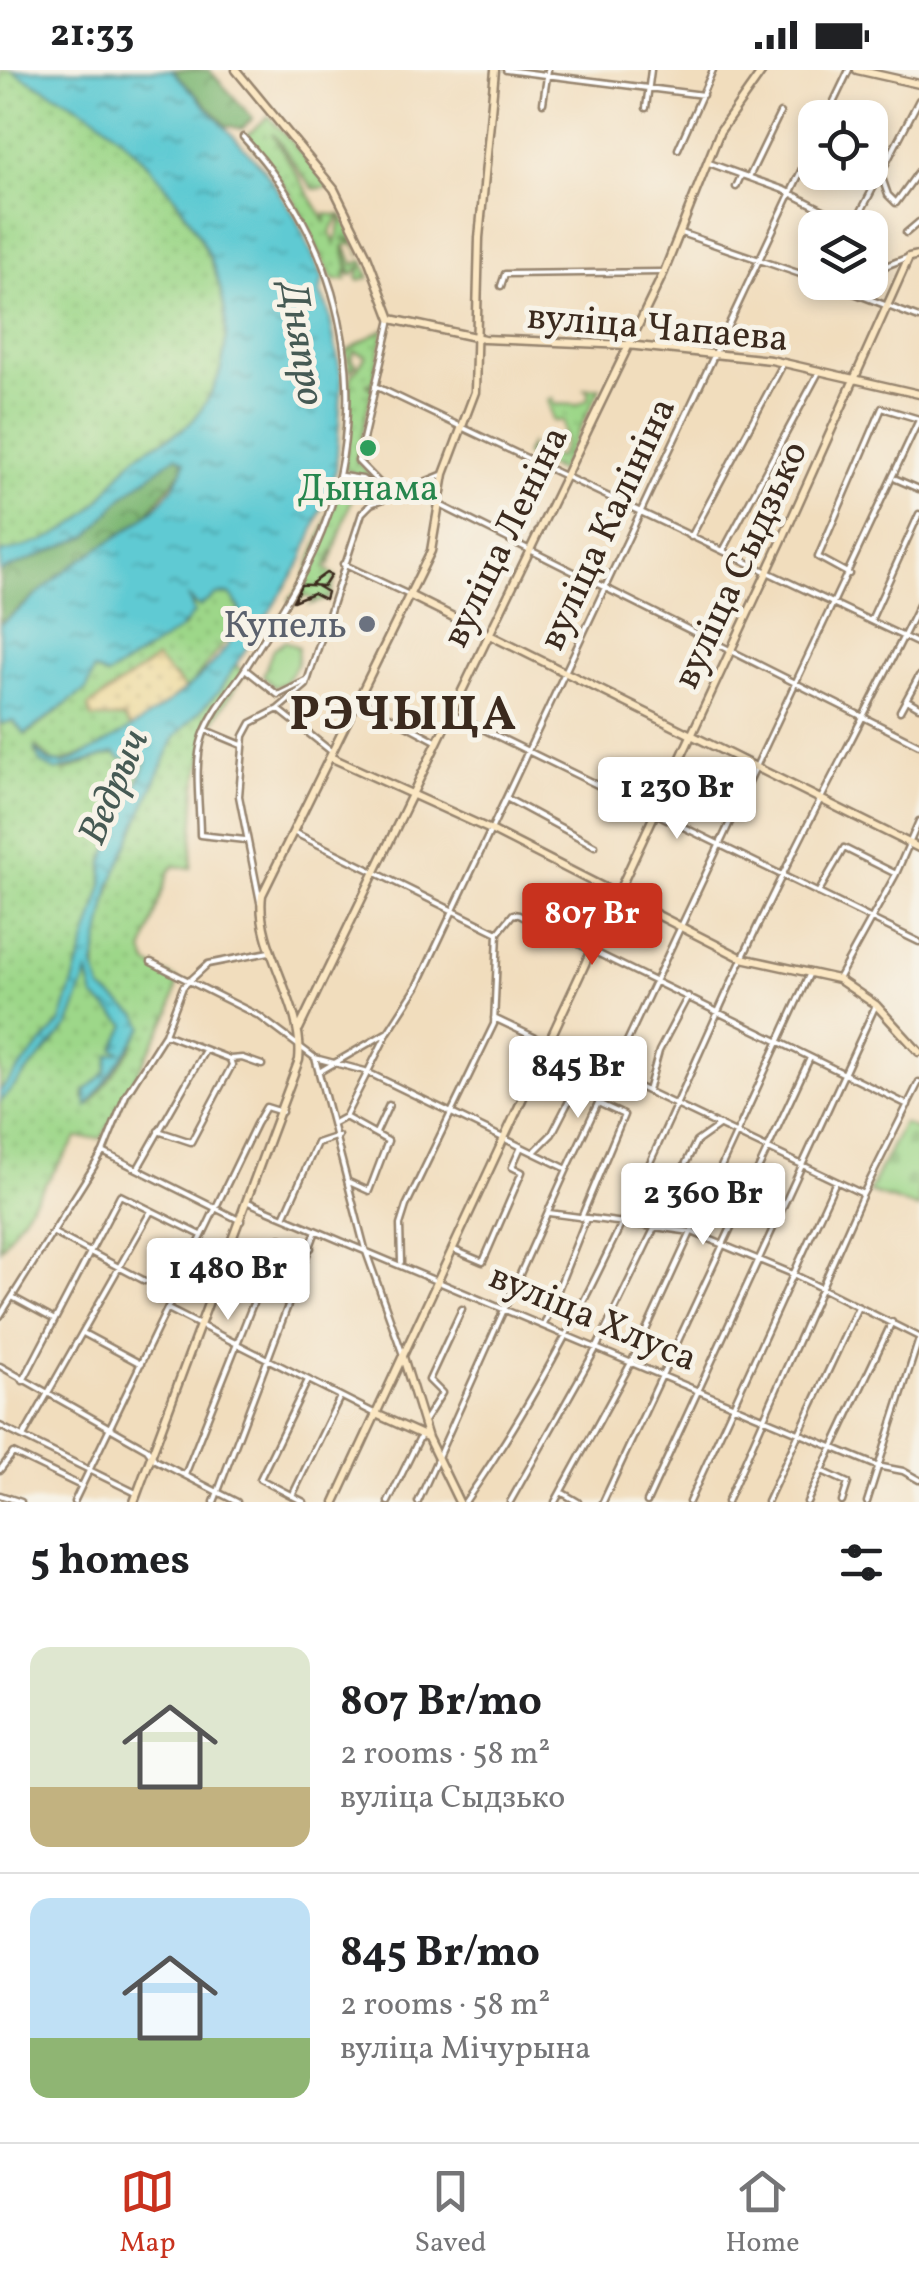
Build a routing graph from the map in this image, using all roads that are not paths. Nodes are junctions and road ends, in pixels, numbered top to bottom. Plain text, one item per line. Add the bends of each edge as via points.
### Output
1 (236, 70) edge
2 (495, 70) edge
3 (506, 70) edge
4 (651, 70) edge
5 (713, 70) edge
6 (762, 70) edge
7 (849, 70) edge
8 (857, 70) edge
9 (548, 72) edge
10 (919, 84) edge
11 (650, 86) junction
12 (703, 95) junction
13 (835, 100) edge
14 (919, 100) edge
15 (543, 102) dead end
16 (646, 108) dead end
17 (780, 114) dead end
18 (243, 136) dead end
19 (678, 149) dead end
20 (888, 158) edge
21 (708, 163) junction
22 (919, 171) edge
23 (741, 176) junction
24 (749, 177) junction
25 (798, 177) edge
26 (736, 187) dead end
27 (887, 190) edge
28 (790, 194) junction
29 (823, 210) edge
30 (919, 222) edge
31 (682, 233) junction
32 (906, 233) dead end
33 (919, 254) edge
34 (909, 257) junction
35 (758, 260) junction
36 (888, 265) edge
37 (664, 272) junction
38 (798, 273) edge
39 (501, 286) dead end
40 (870, 300) edge
41 (888, 307) junction
42 (919, 318) edge
43 (391, 319) junction
44 (476, 336) junction
45 (627, 345) junction
46 (714, 354) junction
47 (784, 362) junction
48 (820, 369) junction
49 (856, 378) junction
50 (375, 386) junction
51 (919, 394) edge
52 (919, 419) edge
53 (462, 429) junction
54 (444, 474) junction
55 (342, 476) junction
56 (563, 477) junction
57 (894, 479) junction
58 (919, 489) edge
59 (389, 495) junction
60 (438, 504) junction
61 (642, 512) junction
62 (919, 514) edge
63 (692, 537) junction
64 (528, 550) junction
65 (723, 551) junction
66 (344, 564) junction
67 (766, 572) junction
68 (849, 574) junction
69 (606, 591) junction
70 (410, 595) junction
71 (835, 602) junction
72 (919, 605) edge
73 (871, 620) junction
74 (486, 634) junction
75 (904, 636) junction
76 (919, 644) edge
77 (730, 652) junction
78 (245, 668) junction
79 (566, 673) junction
80 (919, 676) edge
81 (309, 679) junction
82 (796, 684) junction
83 (358, 700) junction
84 (906, 700) junction
85 (919, 706) edge
86 (278, 710) junction
87 (900, 711) dead end
88 (449, 712) junction
89 (860, 715) junction
90 (206, 730) junction
91 (690, 734) junction
92 (436, 741) junction
93 (919, 744) edge
94 (242, 745) junction
95 (530, 752) junction
96 (331, 754) junction
97 (757, 766) junction
98 (411, 793) junction
99 (818, 796) junction
100 (508, 799) junction
101 (655, 812) junction
102 (919, 820) edge
103 (493, 830) junction
104 (293, 832) junction
105 (245, 840) junction
106 (911, 843) junction
107 (720, 844) junction
108 (595, 846) dead end
109 (919, 848) edge
110 (374, 872) junction
111 (782, 874) junction
112 (896, 874) junction
113 (818, 893) junction
114 (617, 894) junction
115 (261, 905) junction
116 (456, 912) junction
117 (872, 919) junction
118 (681, 925) junction
119 (498, 933) junction
120 (919, 942) edge
121 (592, 949) junction
122 (274, 951) junction
123 (742, 958) junction
124 (152, 962) dead end
125 (810, 972) junction
126 (838, 979) junction
127 (194, 980) junction
128 (656, 980) junction
129 (688, 996) junction
130 (876, 1005) junction
131 (719, 1011) junction
132 (494, 1018) junction
133 (298, 1030) junction
134 (388, 1032) junction
135 (165, 1034) junction
136 (779, 1042) junction
137 (548, 1045) junction
138 (300, 1049) junction
139 (204, 1052) junction
140 (919, 1052) edge
141 (811, 1056) junction
142 (315, 1058) junction
143 (230, 1060) junction
144 (334, 1060) junction
145 (588, 1064) junction
146 (262, 1065) dead end
147 (365, 1071) junction
148 (319, 1072) junction
149 (843, 1074) junction
150 (614, 1075) junction
151 (919, 1082) edge
152 (648, 1090) junction
153 (600, 1104) junction
154 (676, 1104) junction
155 (908, 1105) junction
156 (389, 1106) dead end
157 (282, 1112) junction
158 (452, 1114) junction
159 (344, 1117) junction
160 (334, 1123) junction
161 (720, 1124) junction
162 (158, 1131) junction
163 (736, 1132) junction
164 (375, 1134) junction
165 (338, 1136) junction
166 (504, 1139) junction
167 (522, 1146) junction
168 (770, 1149) junction
169 (103, 1152) junction
170 (534, 1152) junction
171 (802, 1164) junction
172 (138, 1168) junction
173 (567, 1168) junction
174 (836, 1181) junction
175 (349, 1182) junction
176 (863, 1194) junction
177 (248, 1202) junction
178 (217, 1208) junction
179 (150, 1211) junction
180 (549, 1213) junction
181 (284, 1218) junction
182 (583, 1219) junction
183 (241, 1220) junction
184 (620, 1223) junction
185 (653, 1226) junction
186 (316, 1231) junction
187 (692, 1232) junction
188 (54, 1233) junction
189 (201, 1235) junction
190 (726, 1244) junction
191 (310, 1248) junction
192 (365, 1249) junction
193 (452, 1249) junction
194 (89, 1252) junction
195 (758, 1258) junction
196 (402, 1264) junction
197 (119, 1267) junction
198 (793, 1274) junction
199 (438, 1280) junction
200 (145, 1281) dead end
201 (824, 1290) junction
202 (14, 1298) junction
203 (859, 1306) junction
204 (168, 1308) junction
205 (462, 1309) dead end
206 (504, 1309) junction
207 (0, 1316) edge
208 (53, 1319) junction
209 (892, 1322) junction
210 (201, 1325) junction
211 (544, 1325) junction
212 (564, 1333) junction
213 (84, 1334) junction
214 (919, 1338) edge
215 (236, 1344) junction
216 (598, 1347) junction
217 (402, 1356) junction
218 (269, 1361) junction
219 (632, 1362) junction
220 (911, 1362) junction
221 (141, 1364) junction
222 (919, 1364) edge
223 (0, 1366) edge
224 (665, 1375) junction
225 (308, 1380) junction
226 (23, 1381) junction
227 (699, 1390) junction
228 (49, 1394) junction
229 (340, 1397) junction
230 (734, 1404) junction
231 (376, 1414) junction
232 (767, 1419) junction
233 (423, 1423) junction
234 (0, 1426) edge
235 (109, 1428) junction
236 (799, 1433) junction
237 (24, 1436) junction
238 (425, 1436) junction
239 (833, 1448) junction
240 (151, 1454) junction
241 (436, 1458) junction
242 (2, 1462) edge
243 (877, 1466) junction
244 (89, 1469) junction
245 (0, 1470) edge
246 (822, 1471) junction
247 (185, 1475) junction
248 (919, 1480) edge
249 (82, 1486) junction
250 (136, 1492) junction
251 (217, 1492) junction
252 (561, 1492) junction
253 (0, 1495) edge
254 (292, 1496) junction
255 (460, 1500) edge
256 (21, 1502) edge
257 (74, 1502) edge
258 (134, 1502) edge
259 (214, 1502) edge
260 (237, 1502) edge
261 (304, 1502) edge
262 (335, 1502) edge
263 (388, 1502) edge
264 (418, 1502) edge
265 (448, 1502) edge
266 (510, 1502) edge
267 (555, 1502) edge
268 (578, 1502) edge
269 (602, 1502) edge
270 (647, 1502) edge
271 (690, 1502) edge
272 (727, 1502) edge
273 (767, 1502) edge
274 (807, 1502) edge
275 (842, 1502) edge
276 (867, 1502) edge

1 - 43 street via 334,188
2 - 44 street
3 - 9 street
4 - 11 street
5 - 12 street
6 - 21 street, вуліца Леніна via 730,114
7 - 13 street
8 - 10 street
9 - 11 street
9 - 15 street
11 - 12 street
11 - 16 street
12 - 19 street
14 - 20 street
17 - 24 street
18 - 55 street via 297,208 332,284 349,383
21 - 23 street
21 - 31 street, вуліца Леніна
22 - 27 street via 896,203
23 - 24 street
23 - 26 street
24 - 28 street
25 - 28 street, вуліца Калініна
28 - 29 street
28 - 35 street, вуліца Калініна
30 - 32 street
31 - 35 street
31 - 37 street, вуліца Леніна
33 - 34 street
34 - 36 street
34 - 41 street, вуліца Сыдзько
35 - 38 street
35 - 46 street, вуліца Калініна
37 - 39 street via 504,274
37 - 45 street, вуліца Леніна
40 - 41 street
41 - 42 street
41 - 49 street, вуліца Сыдзько
43 - 44 street, вуліца Чапаева
43 - 50 street
44 - 45 street, вуліца Чапаева
44 - 53 street via 475,392
45 - 46 street, вуліца Чапаева
45 - 56 street, вуліца Леніна
46 - 47 street, вуліца Чапаева
46 - 61 street, вуліца Калініна
47 - 48 street, вуліца Чапаева
47 - 63 street
48 - 49 street, вуліца Чапаева
48 - 65 street
49 - 51 street, вуліца Чапаева
49 - 67 street, вуліца Сыдзько
50 - 53 street
50 - 59 street via 358,461
52 - 57 street
52 - 68 street via 882,408 818,557
53 - 54 street
53 - 56 street
54 - 59 street
54 - 60 street
55 - 59 street
55 - 78 street via 306,568
56 - 61 street
56 - 64 street, вуліца Леніна
57 - 58 street
57 - 68 street
59 - 66 street via 362,512
60 - 64 street
60 - 70 street via 431,551
61 - 63 street
61 - 69 street, вуліца Калініна
62 - 73 street
63 - 65 street
64 - 69 street
64 - 74 street, вуліца Леніна
65 - 67 street
66 - 70 street
66 - 81 street
67 - 71 street
67 - 77 street, вуліца Сыдзько
68 - 71 street
69 - 77 street
69 - 79 street, вуліца Калініна
70 - 74 street
70 - 83 street
71 - 73 street
71 - 82 street
72 - 75 street
73 - 75 street
74 - 79 street
74 - 88 street, вуліца Леніна
75 - 76 street
75 - 89 street
77 - 82 street
77 - 91 street, вуліца Сыдзько
78 - 81 street via 278,695
78 - 90 street
79 - 91 street
79 - 95 street, вуліца Калініна
80 - 84 street
81 - 86 street
82 - 89 street
82 - 97 street
83 - 92 street
83 - 96 street
84 - 85 street
84 - 87 street
86 - 94 street via 251,723
86 - 96 street
88 - 92 street, вуліца Леніна
88 - 95 street
89 - 93 street
89 - 99 street
90 - 94 street
90 - 105 street via 200,835
91 - 97 street
91 - 101 street, вуліца Сыдзько
92 - 98 street, вуліца Леніна
94 - 105 street via 238,784
95 - 100 street, вуліца Калініна
95 - 101 street
96 - 98 street
96 - 104 street
97 - 99 street
97 - 107 street
98 - 103 street
98 - 110 street, вуліца Леніна
99 - 106 street
99 - 111 street
100 - 103 street, вуліца Калініна
100 - 108 street
101 - 107 street
101 - 114 street, вуліца Сыдзько
102 - 106 street
103 - 114 street
103 - 116 street, вуліца Калініна
104 - 110 street
104 - 115 street
105 - 115 street
106 - 109 street
106 - 112 street
107 - 111 street
107 - 118 street
110 - 116 street
110 - 133 street, вуліца Леніна
111 - 113 street
111 - 123 street
112 - 113 street via 844,848
112 - 117 street
113 - 117 street
114 - 118 street
114 - 121 street, вуліца Сыдзько
115 - 122 street
116 - 119 street
116 - 134 street, вуліца Калініна
117 - 120 street
117 - 126 street
118 - 123 street
118 - 128 street
119 - 121 street via 519,915
119 - 132 street
121 - 128 street
121 - 137 street, вуліца Сыдзько
122 - 127 street via 208,964
122 - 133 street
123 - 125 street
123 - 131 street
124 - 127 street
125 - 126 street
125 - 136 street
126 - 130 street
127 - 135 street via 183,987
127 - 138 street via 259,1016
128 - 129 street
128 - 150 street
129 - 131 street
129 - 152 street
130 - 140 street
130 - 149 street
131 - 136 street
131 - 154 street
132 - 137 street
132 - 158 street
133 - 138 street
134 - 144 street, вуліца Калініна
134 - 147 street
135 - 139 street
135 - 169 street via 126,1095
136 - 141 street
136 - 163 street
137 - 145 street
137 - 166 street, вуліца Сыдзько
138 - 142 street
138 - 157 street
139 - 143 street
139 - 162 street
141 - 149 street
141 - 168 street
142 - 144 street
142 - 148 street
143 - 146 street
143 - 162 street via 195,1138 187,1143
144 - 147 street
144 - 148 street, вуліца Калініна
145 - 150 street
145 - 170 street via 552,1134
147 - 158 street
147 - 159 street
148 - 160 street
149 - 155 street
149 - 171 street
150 - 152 street
150 - 153 street
151 - 155 street
152 - 154 street
153 - 173 street
153 - 182 street via 624,1116
154 - 161 street
154 - 184 street
155 - 176 street
156 - 164 street
157 - 177 street
157 - 178 street via 266,1108
158 - 166 street
158 - 196 street via 406,1206
159 - 160 street
159 - 164 street
160 - 165 street
161 - 163 street
161 - 185 street via 696,1142
162 - 172 street
163 - 168 street
163 - 187 street
164 - 175 street via 388,1141 369,1191
165 - 175 street
165 - 181 street via 317,1143
166 - 167 street
166 - 193 street, вуліца Сыдзько
167 - 170 street
167 - 193 street via 512,1167 522,1172 483,1262
168 - 171 street
168 - 190 street
169 - 172 street
169 - 188 street
170 - 173 street
171 - 174 street
171 - 195 street
172 - 178 street
173 - 180 street
174 - 176 street
174 - 198 street
175 - 192 street
176 - 201 street
177 - 181 street, вуліца Хлуса
177 - 183 street
178 - 183 street
178 - 189 street
179 - 189 street
179 - 194 street via 120,1195
179 - 197 street
180 - 182 street
180 - 206 street
181 - 186 street, вуліца Хлуса
182 - 184 street
182 - 211 street
183 - 210 street
184 - 185 street
184 - 212 street
185 - 187 street
185 - 216 street
186 - 191 street
186 - 192 street, вуліца Хлуса
187 - 190 street
187 - 219 street
188 - 194 street
188 - 202 street
189 - 204 street
190 - 195 street
190 - 224 street
191 - 215 street via 278,1238
191 - 218 street
192 - 196 street, вуліца Хлуса
192 - 217 street
193 - 199 street, вуліца Сыдзько
194 - 197 street
194 - 208 street
195 - 198 street
195 - 227 street
196 - 199 street, вуліца Хлуса
197 - 200 street
197 - 213 street
198 - 201 street
198 - 230 street
199 - 206 street, вуліца Хлуса
199 - 217 street, вуліца Сыдзько
201 - 203 street
201 - 232 street
202 - 207 street
202 - 208 street
203 - 209 street
203 - 236 street
204 - 210 street
204 - 221 street
205 - 233 street via 429,1380 442,1393
206 - 211 street, вуліца Хлуса
206 - 241 street
208 - 226 street
209 - 214 street
209 - 239 street
210 - 215 street
210 - 240 street
211 - 212 street, вуліца Хлуса
212 - 216 street, вуліца Хлуса
212 - 255 street
213 - 221 street
213 - 228 street
214 - 220 street
215 - 218 street
215 - 247 street
216 - 219 street, вуліца Хлуса
216 - 266 street
217 - 231 street, вуліца Сыдзько
217 - 233 street
218 - 225 street
218 - 251 street
219 - 224 street, вуліца Хлуса
219 - 252 street
220 - 222 street
220 - 243 street
221 - 235 street
223 - 226 street
224 - 227 street, вуліца Хлуса
224 - 269 street
225 - 229 street
225 - 254 street via 260,1479
226 - 228 street
227 - 230 street, вуліца Хлуса
227 - 270 street
228 - 235 street
228 - 237 street
229 - 231 street
229 - 254 street
230 - 232 street, вуліца Хлуса
230 - 271 street
231 - 238 street
231 - 262 street, вуліца Сыдзько
232 - 236 street, вуліца Хлуса
232 - 272 street
233 - 238 street
234 - 237 street
235 - 240 street
235 - 244 street
236 - 239 street, вуліца Хлуса
236 - 273 street
237 - 244 street
238 - 241 street
238 - 263 street
239 - 243 street, вуліца Хлуса
239 - 246 street
240 - 247 street
240 - 250 street
241 - 255 street
241 - 264 street
242 - 245 street
242 - 249 street via 13,1452
243 - 248 street, вуліца Хлуса
243 - 276 street
244 - 249 street
244 - 250 street
246 - 274 street
246 - 275 street via 848,1483
247 - 251 street
249 - 257 street
250 - 258 street
251 - 259 street
251 - 260 street
252 - 267 street
252 - 268 street
253 - 256 street
254 - 261 street
255 - 265 street

